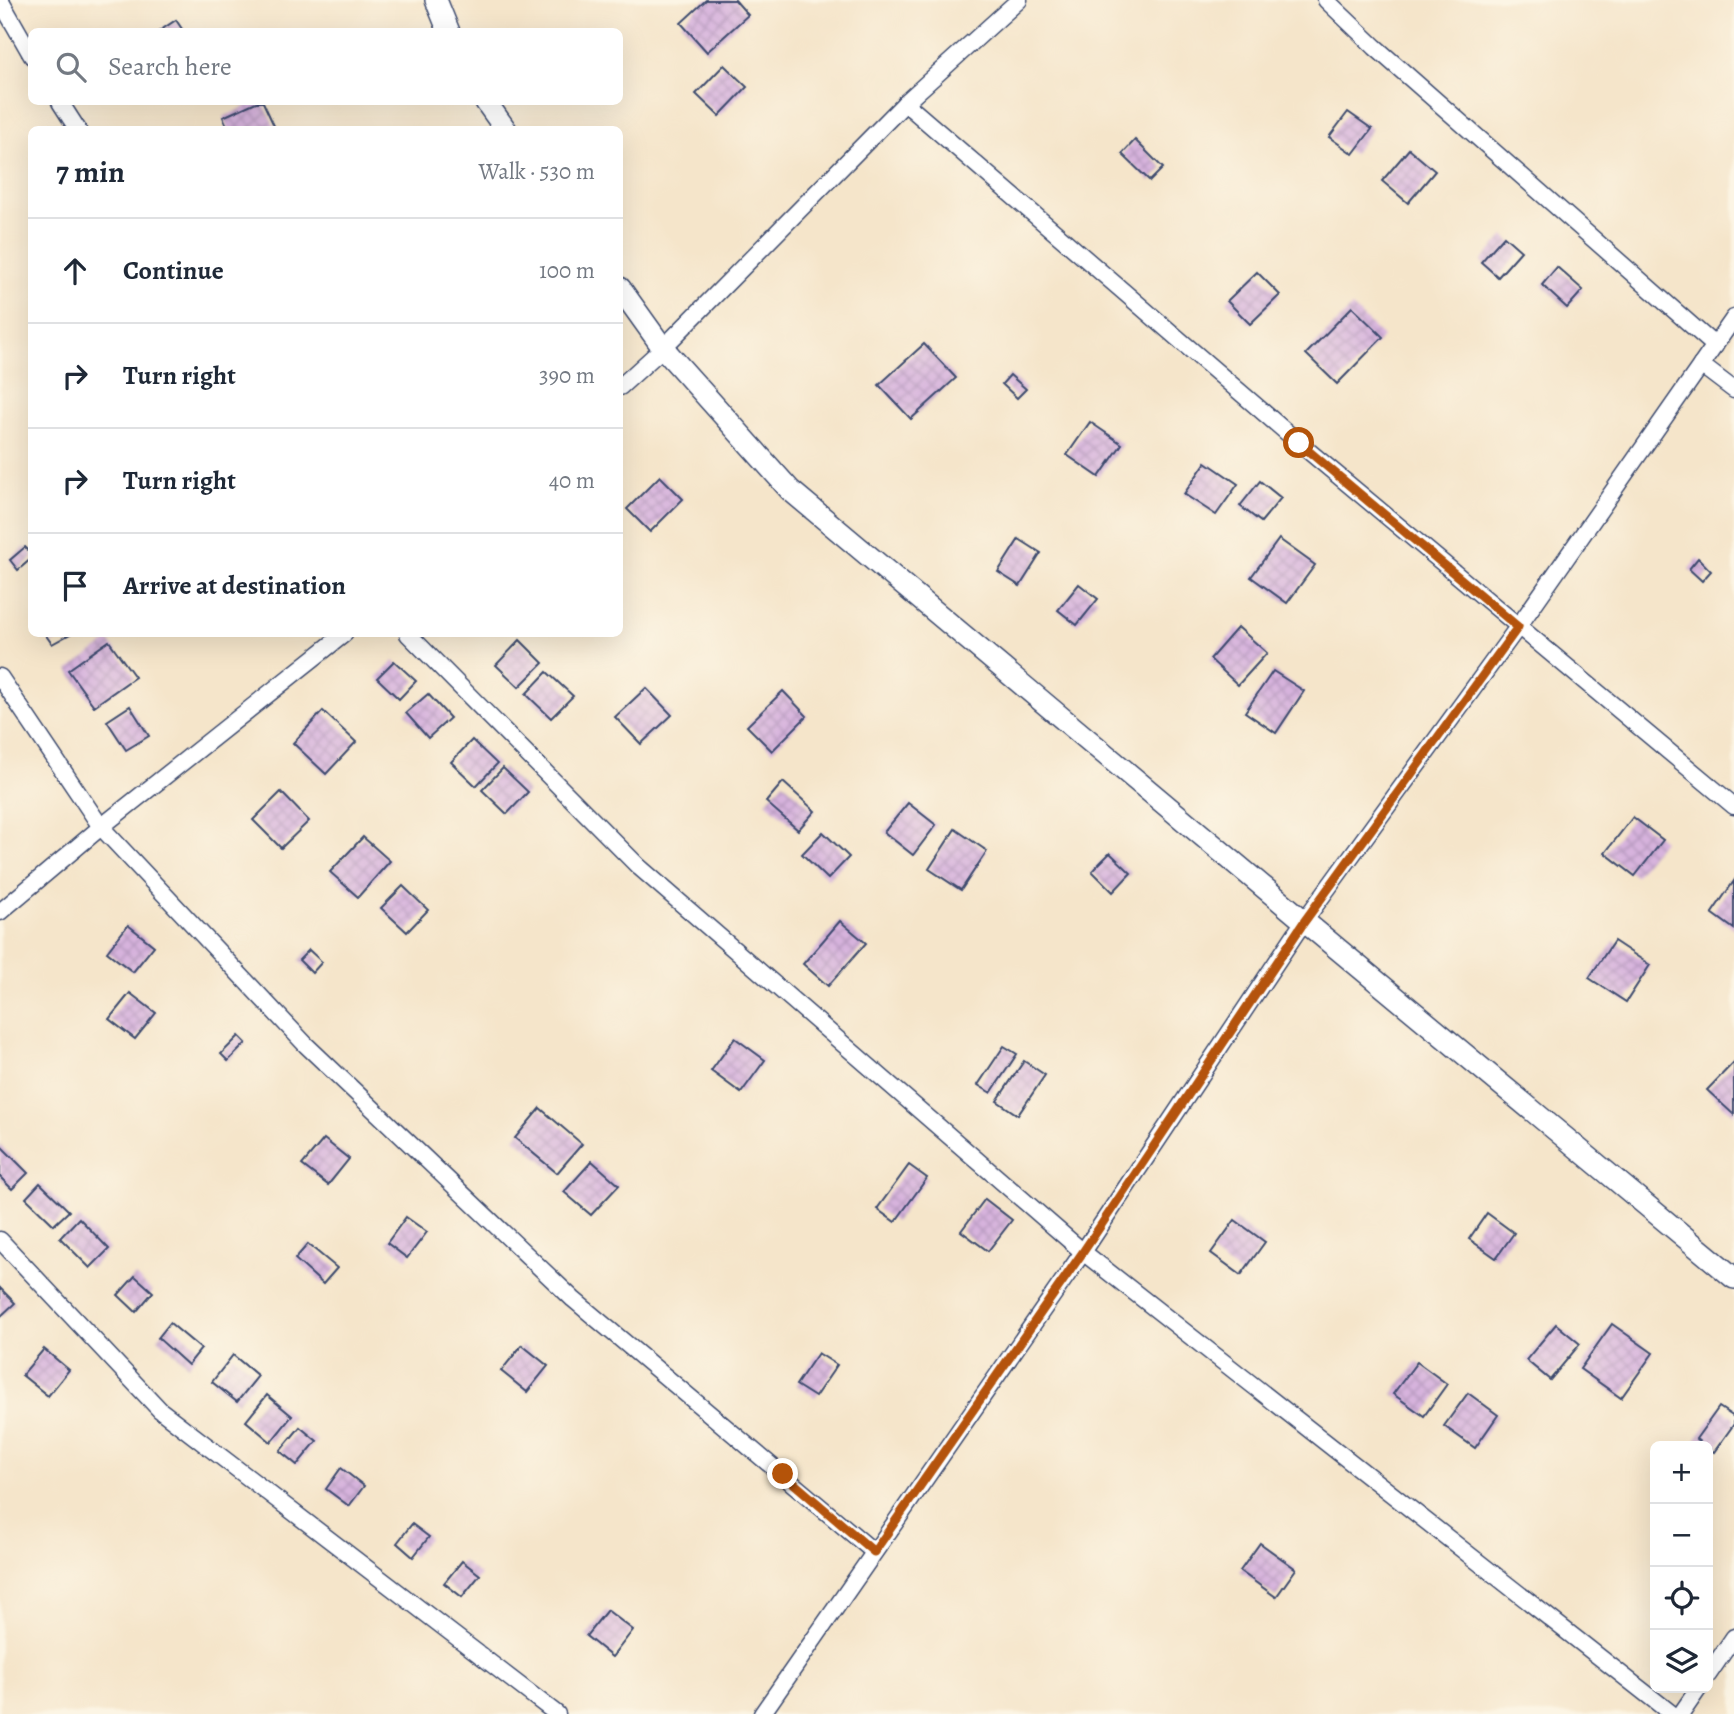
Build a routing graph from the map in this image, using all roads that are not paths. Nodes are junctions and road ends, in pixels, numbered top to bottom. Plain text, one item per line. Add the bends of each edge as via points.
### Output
1 (0, 0) edge
2 (436, 0) edge
3 (1019, 0) edge
4 (1326, 0) edge
5 (447, 28) edge
6 (28, 49) edge
7 (905, 103) junction
8 (62, 105) edge
9 (488, 105) edge
10 (75, 126) edge
11 (503, 126) edge
12 (623, 292) edge
13 (1734, 318) edge
14 (1715, 346) junction
15 (663, 348) junction
16 (1701, 365) junction
17 (623, 384) edge
18 (1734, 390) edge
19 (1518, 627) junction
20 (340, 637) edge
21 (411, 637) edge
22 (0, 677) edge
23 (1734, 806) edge
24 (102, 827) junction
25 (0, 912) edge
26 (1304, 922) junction
27 (0, 1240) edge
28 (1083, 1252) junction
29 (1734, 1278) edge
30 (874, 1552) junction
31 (1734, 1637) edge
32 (1713, 1668) edge
33 (1696, 1693) edge
34 (557, 1714) edge
35 (762, 1714) edge
36 (1672, 1714) edge
37 (1681, 1714) edge

1 - 6 street
2 - 5 street
3 - 7 street
4 - 14 street
7 - 15 street
7 - 19 street
8 - 10 street
9 - 11 street
12 - 15 street
13 - 14 street
14 - 16 street
15 - 17 street
15 - 26 street via 790,490
16 - 18 street
16 - 19 street
19 - 23 street
19 - 26 street
20 - 24 street
21 - 28 street via 638,866
22 - 24 street
24 - 25 street
24 - 30 street via 306,1045 573,1299
26 - 28 street
26 - 29 street
27 - 34 street via 160,1410
28 - 30 street
28 - 36 street
30 - 35 street
31 - 32 street
33 - 37 street

